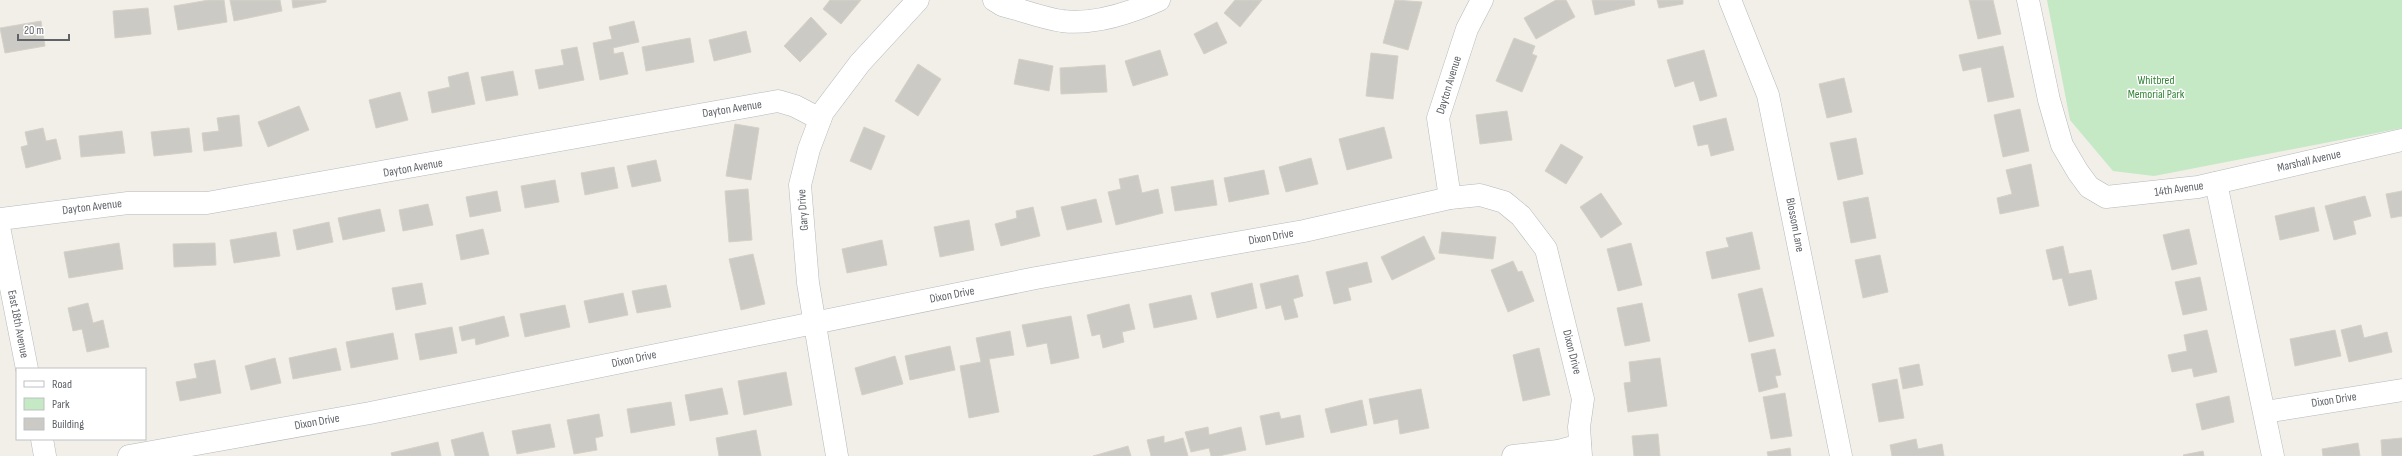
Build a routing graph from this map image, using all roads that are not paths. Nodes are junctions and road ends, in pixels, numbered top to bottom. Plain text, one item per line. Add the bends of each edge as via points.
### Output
1 (918, 0) edge
2 (994, 0) edge
3 (1159, 0) edge
4 (1482, 0) edge
5 (1730, 0) edge
6 (2028, 0) edge
7 (820, 119) junction
8 (2402, 140) edge
9 (2216, 183) junction
10 (1450, 198) junction
11 (0, 219) edge
12 (0, 232) edge
13 (815, 322) junction
14 (27, 368) edge
15 (2402, 390) edge
16 (2265, 412) junction
17 (42, 440) edge
18 (1581, 450) edge
19 (45, 456) edge
20 (129, 456) edge
21 (837, 456) edge
22 (1514, 456) edge
23 (1840, 456) edge
24 (2273, 456) edge

1 - 7 street, Gary Drive via 860,63 822,112
2 - 3 street via 1002,6 1062,21 1099,19 1136,11
4 - 10 street, Dayton Avenue via 1467,29 1438,118
5 - 23 street, Blossom Lane via 1768,95
6 - 9 street, 14th Avenue via 2049,100 2062,145 2089,187 2106,196 2118,197
7 - 11 street, Dayton Avenue via 796,106 778,101 207,203 128,203
7 - 13 street, Gary Drive via 800,185 808,283
8 - 9 street, Marshall Avenue
9 - 16 street, 14th Avenue
10 - 13 street, Dixon Drive via 1304,231 1036,278
10 - 18 street, Dixon Drive via 1480,195 1504,202 1521,216 1546,249 1583,399 1579,427
12 - 14 street, East 18th Avenue
13 - 20 street, Dixon Drive via 370,413
13 - 21 street, Gary Drive
15 - 16 street, Dixon Drive
16 - 24 street, 14th Avenue
17 - 19 street
18 - 22 street

